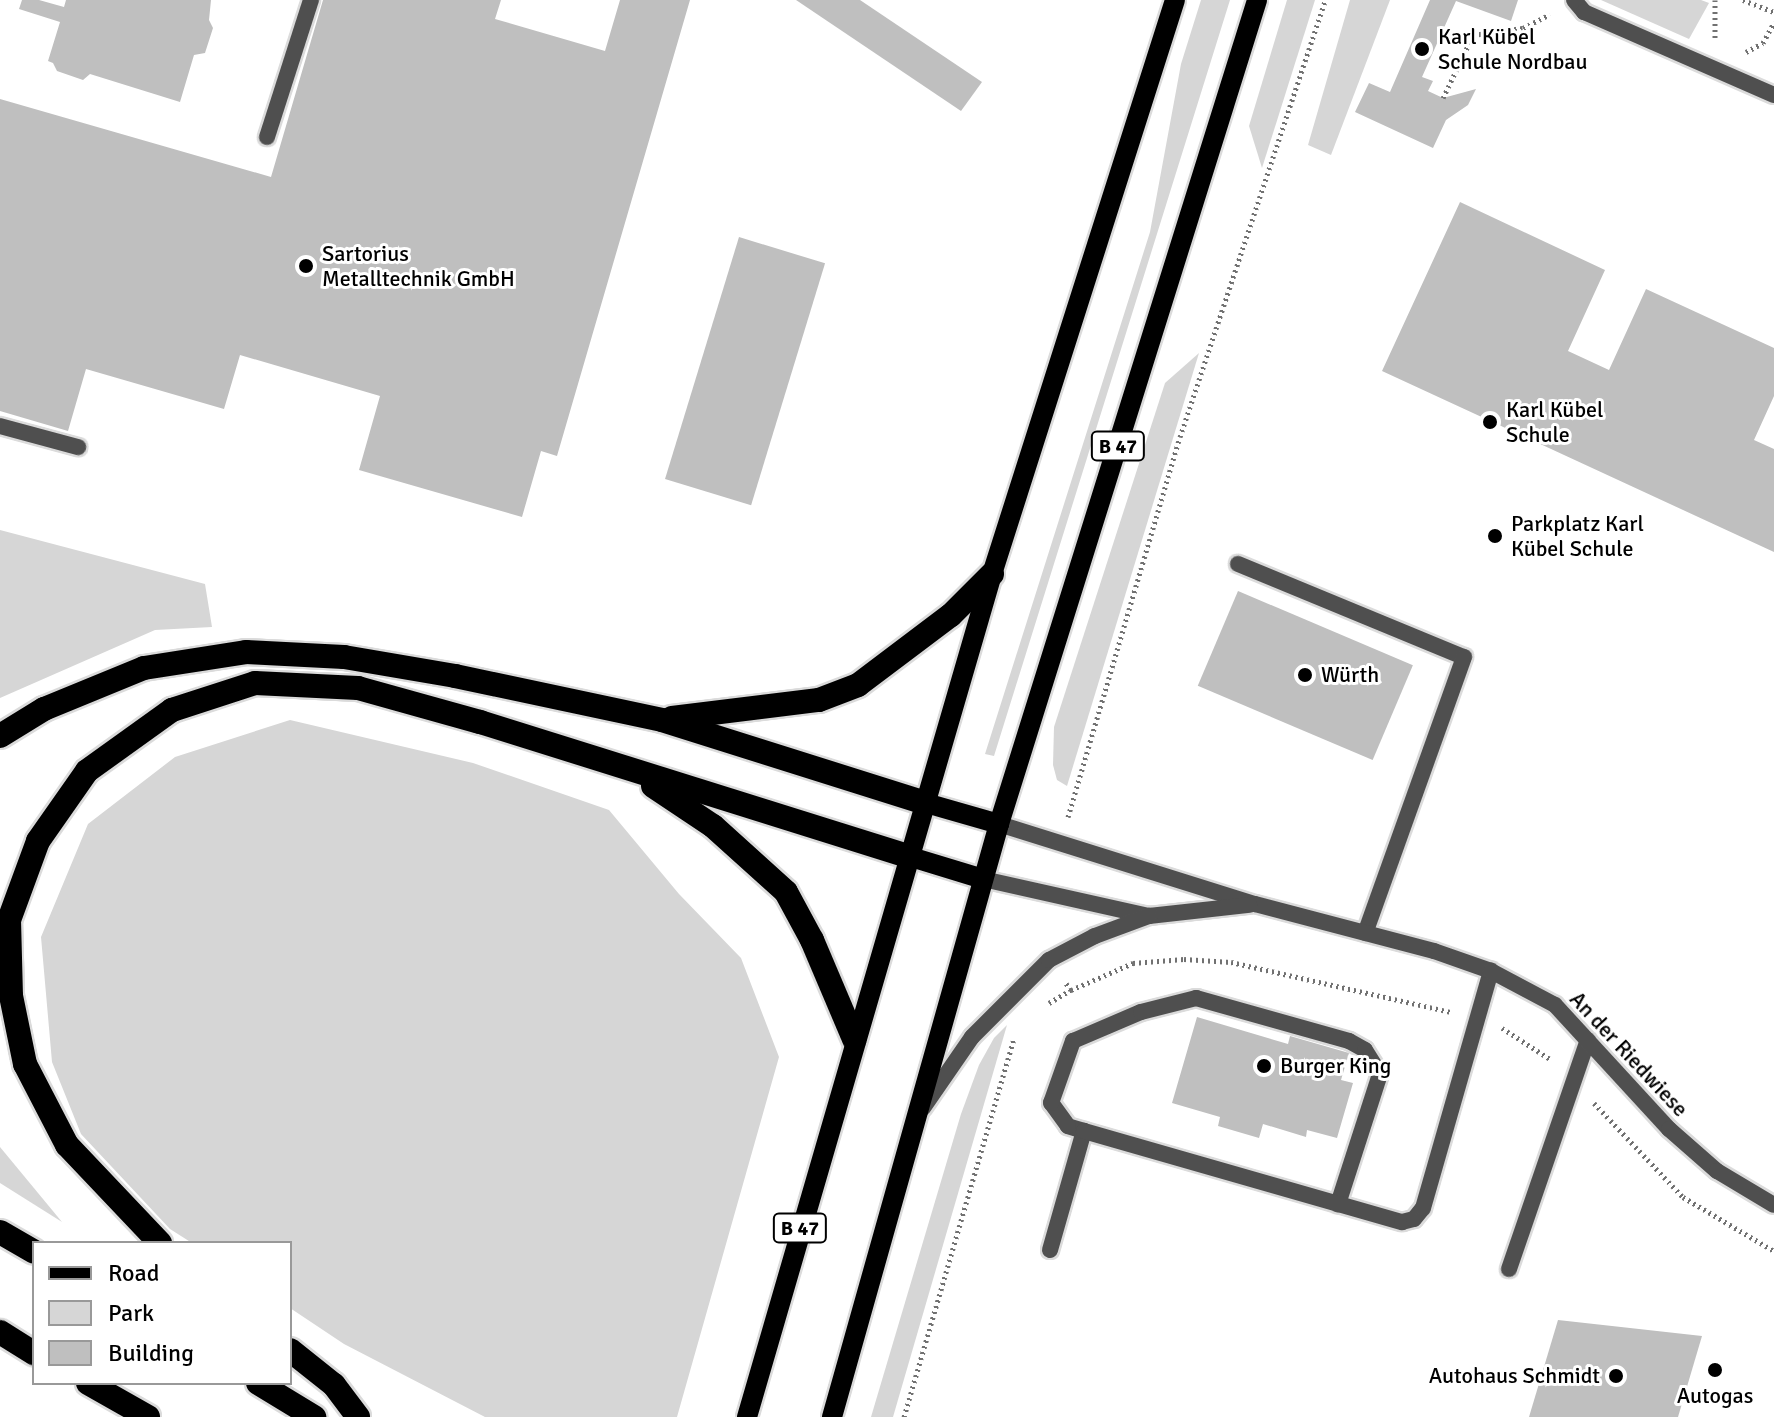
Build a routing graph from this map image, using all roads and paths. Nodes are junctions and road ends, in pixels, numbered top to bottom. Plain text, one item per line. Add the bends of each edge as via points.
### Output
1 (311, 0) edge
2 (1175, 0) edge
3 (1257, 0) edge
4 (1325, 0) edge
5 (1743, 0) edge
6 (1575, 1) edge
7 (1774, 12) edge
8 (1774, 95) edge
9 (1443, 98) dead end
10 (267, 137) dead end
11 (0, 426) edge
12 (78, 447) dead end
13 (1238, 564) dead end
14 (992, 574) junction
15 (662, 720) junction
16 (0, 736) edge
17 (631, 772) junction
18 (926, 803) junction
19 (999, 824) junction
20 (1060, 842) junction
21 (911, 857) junction
22 (983, 879) junction
23 (1255, 904) junction
24 (1149, 916) junction
25 (1365, 933) junction
26 (1049, 960) junction
27 (1491, 971) junction
28 (1047, 1004) dead end
29 (1017, 1033) dead end
30 (854, 1039) junction
31 (1588, 1040) junction
32 (915, 1120) junction
33 (1084, 1131) junction
34 (1338, 1204) junction
35 (1774, 1205) edge
36 (0, 1232) edge
37 (158, 1241) edge
38 (1050, 1250) dead end
39 (32, 1251) edge
40 (1509, 1269) dead end
41 (0, 1332) edge
42 (32, 1352) edge
43 (292, 1352) edge
44 (92, 1385) edge
45 (261, 1385) edge
46 (148, 1417) edge
47 (314, 1417) edge
48 (358, 1417) edge
49 (747, 1417) edge
50 (832, 1417) edge
51 (904, 1417) edge

1 - 10 street
2 - 14 main road, B 47
3 - 19 main road, B 47
4 - 20 path via 1180,437
5 - 7 path
6 - 8 street via 1584,12
6 - 9 path via 1523,28 1473,35
11 - 12 street
13 - 25 street via 1464,657
14 - 15 highway via 951,615 858,685 819,700
14 - 18 main road, B 47
15 - 16 highway via 344,657 246,652 144,668 44,709
15 - 18 highway
17 - 21 highway
17 - 30 highway via 713,826 786,892
17 - 37 highway via 358,688 255,683 172,710 87,771 38,841 9,920 11,996 25,1064 67,1145
18 - 19 main road
18 - 21 main road, B 47
19 - 20 street, An der Riedwiese
19 - 22 main road, B 47
20 - 23 street, An der Riedwiese
21 - 22 main road
21 - 30 main road, B 47
22 - 24 street, An der Riedwiese
22 - 32 main road, B 47
23 - 24 street, An der Riedwiese
23 - 25 street, An der Riedwiese
24 - 26 street, An der Riedwiese
25 - 27 street, An der Riedwiese
26 - 28 path via 1071,990
26 - 32 street, An der Riedwiese via 972,1037
27 - 31 street, An der Riedwiese via 1555,1005
27 - 34 street via 1423,1208 1414,1219 1402,1222
29 - 51 path
30 - 49 main road, B 47
31 - 35 street, An der Riedwiese via 1669,1129 1717,1171
31 - 40 street
32 - 50 main road, B 47
33 - 34 street
33 - 34 street via 1068,1126 1051,1103 1073,1041 1141,1012 1196,998 1349,1041 1365,1050 1380,1074
33 - 38 street
36 - 39 highway
41 - 42 highway
43 - 48 highway via 334,1385
44 - 46 highway
45 - 47 highway

